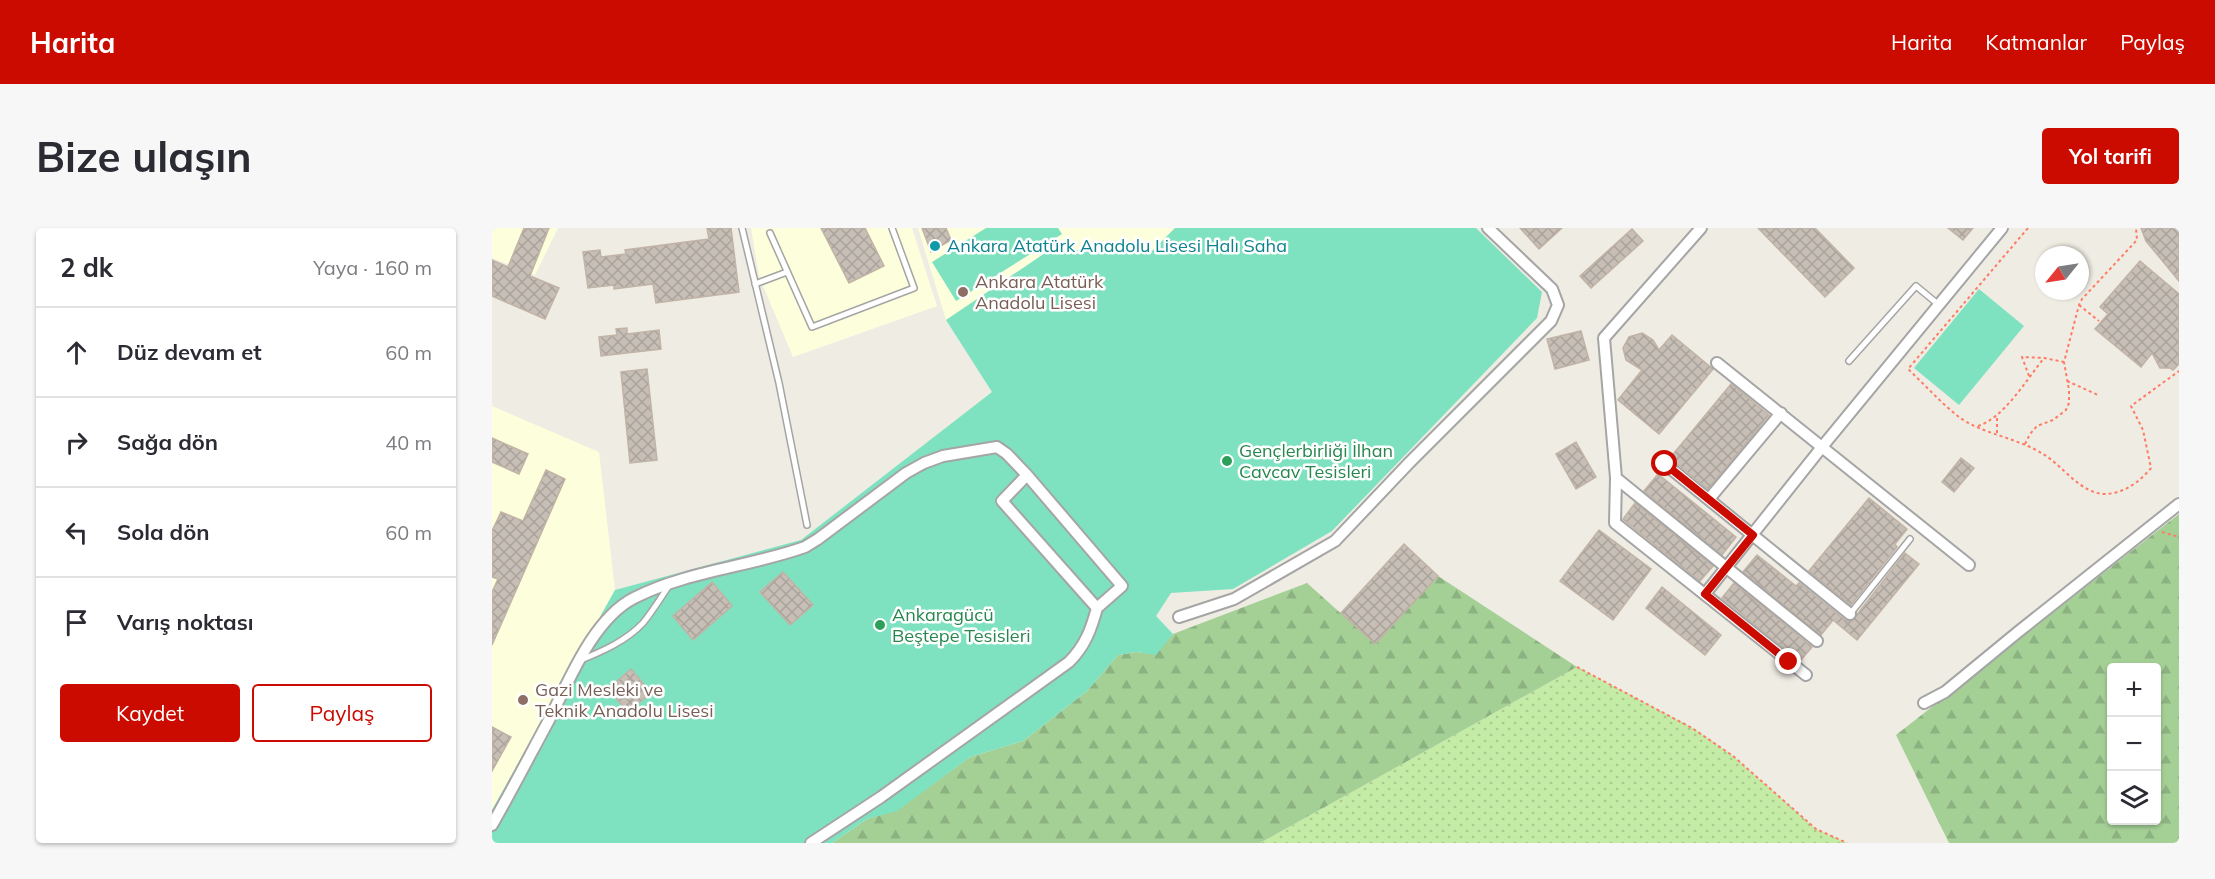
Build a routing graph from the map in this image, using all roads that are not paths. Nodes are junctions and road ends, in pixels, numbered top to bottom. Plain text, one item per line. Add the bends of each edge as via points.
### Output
1 (742, 228) edge
2 (892, 228) edge
3 (1488, 228) edge
4 (1701, 228) edge
5 (2002, 228) edge
6 (771, 233) dead end
7 (787, 272) junction
8 (755, 284) junction
9 (1939, 305) junction
10 (1849, 361) dead end
11 (1717, 363) dead end
12 (1780, 413) junction
13 (1822, 447) junction
14 (1665, 464) dead end
15 (1027, 475) junction
16 (1617, 478) junction
17 (1708, 499) junction
18 (2179, 504) edge
19 (807, 525) dead end
20 (1753, 535) junction
21 (1910, 539) dead end
22 (1969, 565) dead end
23 (1726, 568) junction
24 (670, 583) junction
25 (1705, 594) junction
26 (1096, 609) junction
27 (1850, 614) joint
28 (1179, 617) dead end
29 (1816, 641) dead end
30 (580, 661) junction
31 (1806, 675) dead end
32 (1924, 703) dead end
33 (492, 825) edge
34 (811, 843) edge

1 - 8 lane
2 - 7 lane via 914,288 812,327
3 - 28 street via 1552,289 1558,304 1551,321 1335,541 1234,599
4 - 16 street via 1604,338
5 - 9 street
6 - 7 lane
7 - 8 lane
8 - 19 lane
9 - 10 lane via 1916,286
9 - 13 street
11 - 12 street
12 - 13 street
12 - 17 street
13 - 20 street
13 - 22 street
14 - 17 street
15 - 24 street via 997,447 943,456 906,473 805,547
15 - 26 street via 1002,501
15 - 26 street via 1122,586
16 - 23 street
16 - 25 street via 1615,524
17 - 20 street
18 - 32 street via 1945,692
20 - 23 street
20 - 27 street
21 - 27 lane
23 - 25 street
23 - 29 street
24 - 30 lane via 643,623 627,637
24 - 30 street via 615,610
25 - 31 street
26 - 34 street via 1082,650 1070,662
30 - 33 street

